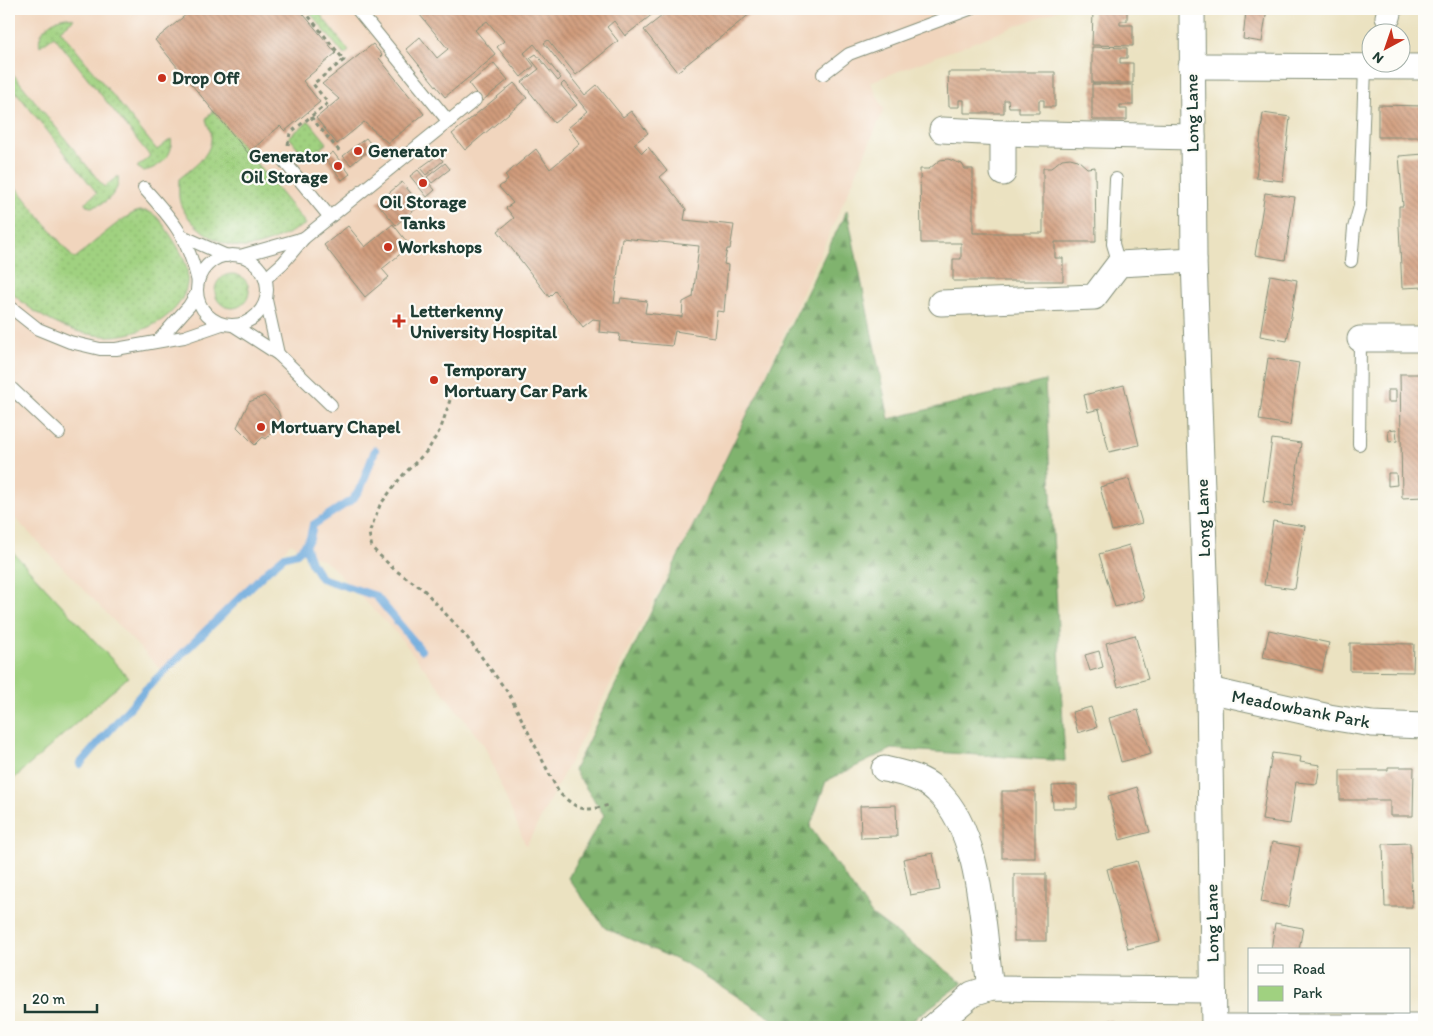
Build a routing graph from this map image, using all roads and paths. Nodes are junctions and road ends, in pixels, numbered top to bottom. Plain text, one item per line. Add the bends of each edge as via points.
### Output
1 (303, 9) edge
2 (358, 9) edge
3 (970, 9) edge
4 (1192, 9) edge
5 (1191, 66) junction
6 (1360, 66) edge
7 (1410, 67) edge
8 (1424, 67) edge
9 (1373, 72) edge
10 (823, 74) dead end
11 (475, 100) dead end
12 (311, 117) junction
13 (449, 122) junction
14 (942, 130) dead end
15 (1004, 133) junction
16 (1193, 137) junction
17 (340, 152) dead end
18 (284, 161) joint
19 (1003, 173) dead end
20 (1116, 179) dead end
21 (144, 188) dead end
22 (329, 216) junction
23 (184, 237) junction
24 (304, 238) junction
25 (233, 256) junction
26 (1194, 260) junction
27 (1352, 261) dead end
28 (1119, 264) junction
29 (265, 279) junction
30 (198, 288) junction
31 (266, 300) junction
32 (941, 303) dead end
33 (9, 306) edge
34 (228, 325) junction
35 (1360, 339) joint
36 (1424, 339) edge
37 (160, 340) junction
38 (278, 354) junction
39 (10, 389) edge
40 (450, 400) dead end
41 (331, 405) dead end
42 (59, 433) dead end
43 (1360, 444) dead end
44 (1424, 536) edge
45 (1424, 566) edge
46 (1209, 690) junction
47 (1424, 726) edge
48 (884, 769) dead end
49 (609, 805) dead end
50 (991, 988) junction
51 (1213, 990) junction
52 (933, 1027) edge
53 (1214, 1027) edge
54 (1424, 1027) edge

1 - 12 path via 344,60 313,84 328,103
2 - 13 lane
3 - 10 lane via 849,54
4 - 5 street, Long Lane
5 - 6 street
5 - 16 street, Long Lane
7 - 8 street
9 - 27 lane
11 - 13 lane
12 - 17 path
12 - 18 path via 290,134
13 - 22 lane
14 - 15 street
15 - 16 street
15 - 19 street
16 - 26 street, Long Lane
18 - 22 lane
20 - 28 lane via 1113,244
21 - 23 lane
22 - 24 lane
23 - 25 lane
23 - 30 lane via 192,254
24 - 25 lane
24 - 29 lane
25 - 29 lane via 248,259
25 - 30 lane via 219,258 206,267
26 - 28 street
26 - 46 street, Long Lane
28 - 32 street via 1094,297
29 - 31 lane
30 - 34 lane via 206,314
30 - 37 lane via 189,306
31 - 34 lane via 253,318
31 - 38 lane
33 - 37 lane via 38,329 86,347 116,349
34 - 37 lane
34 - 38 lane
35 - 36 street
35 - 43 lane
38 - 41 lane
39 - 42 lane
40 - 49 path via 441,428 428,450 401,477 380,505 368,533 372,548 395,570 423,589 466,636 508,694 559,793 588,811
44 - 45 path
46 - 47 street, Meadowbank Park via 1329,717 1372,724
46 - 51 street, Long Lane
48 - 50 street via 918,778 936,789 958,816 974,865
50 - 51 street
50 - 52 street via 972,994
51 - 53 street, Long Lane
53 - 54 street

